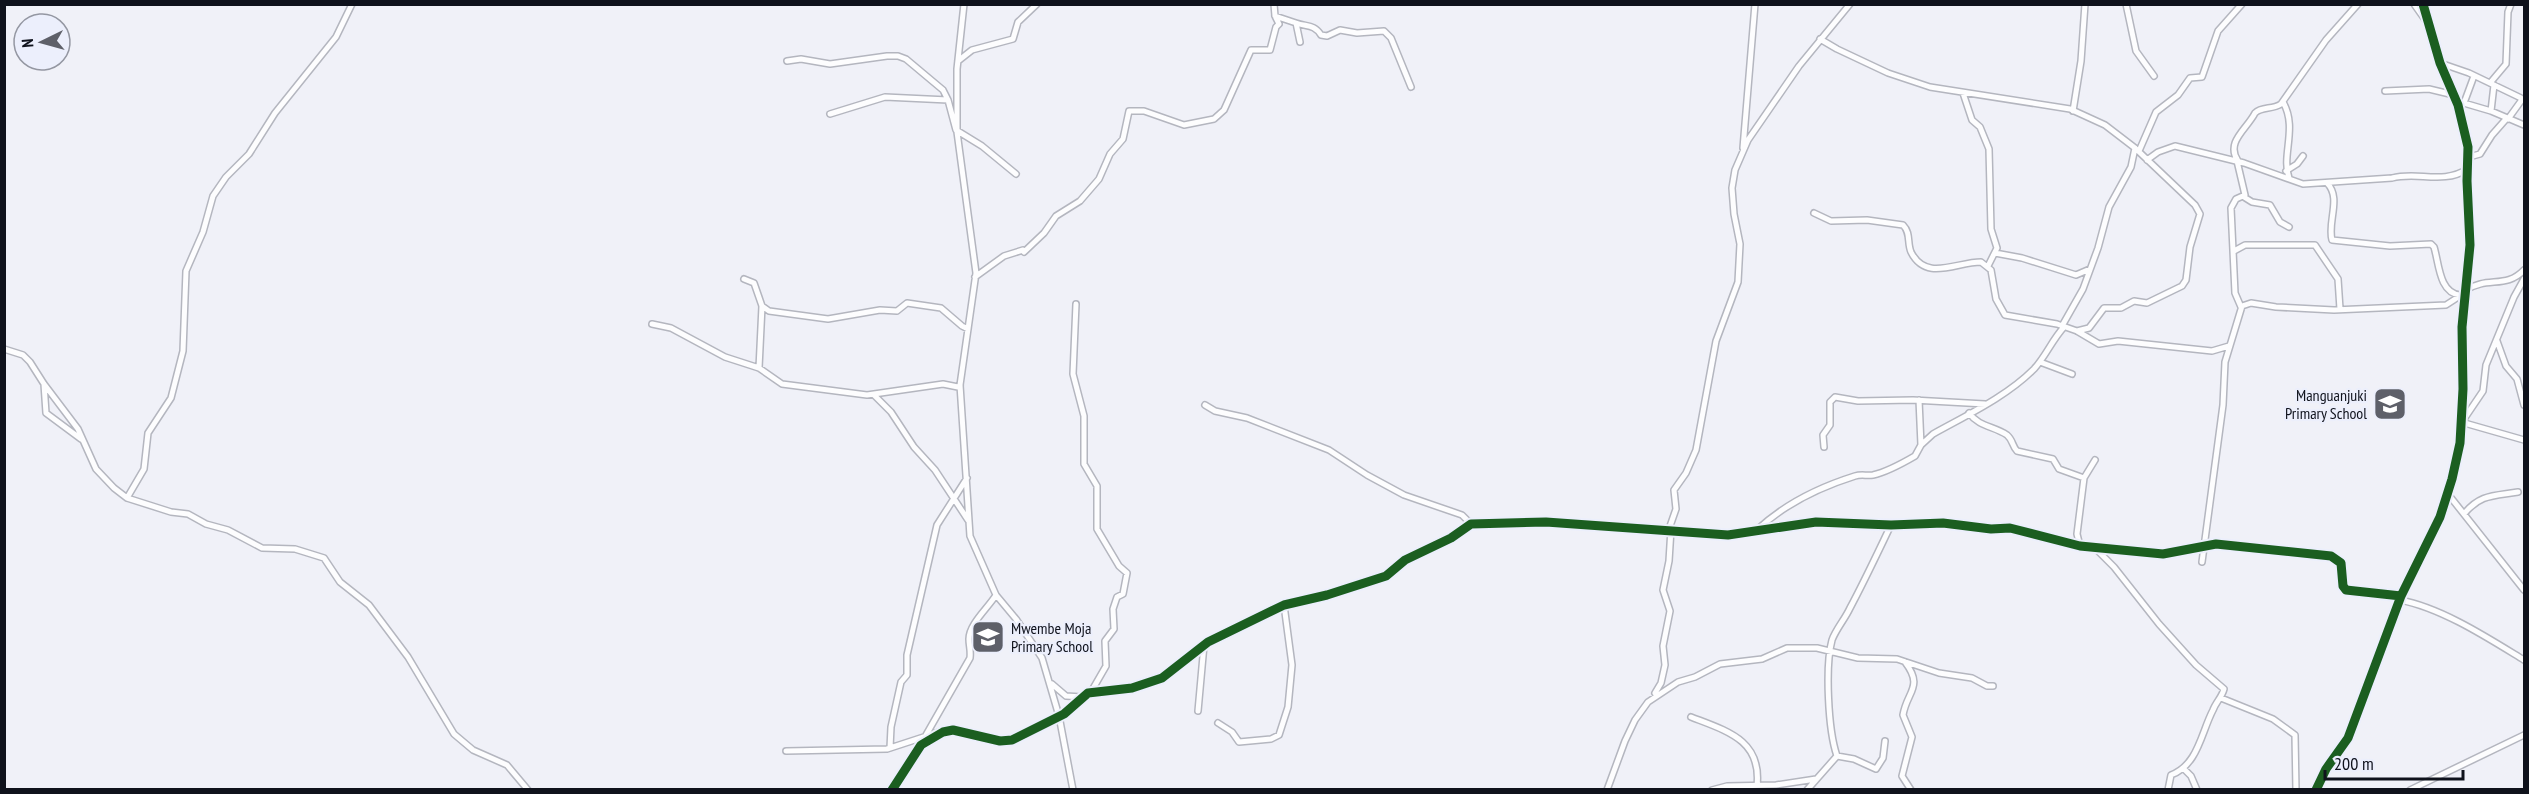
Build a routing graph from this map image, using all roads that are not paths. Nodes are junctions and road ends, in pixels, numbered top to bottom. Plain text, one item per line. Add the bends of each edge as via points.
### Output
1 (352, 4) edge
2 (964, 4) edge
3 (1037, 4) edge
4 (1274, 4) edge
5 (1755, 4) edge
6 (1850, 4) edge
7 (2085, 4) edge
8 (2126, 4) edge
9 (2242, 4) edge
10 (2358, 4) edge
11 (2414, 4) edge
12 (2423, 4) edge
13 (2511, 4) edge
14 (1275, 15) junction
15 (2427, 22) junction
16 (1296, 23) junction
17 (1820, 39) junction
18 (1300, 42) dead end
19 (788, 61) dead end
20 (958, 61) junction
21 (2440, 63) junction
22 (2154, 76) dead end
23 (2474, 76) junction
24 (2492, 84) junction
25 (1411, 87) dead end
26 (2385, 91) dead end
27 (1963, 93) junction
28 (2456, 98) junction
29 (948, 100) junction
30 (2283, 102) junction
31 (2464, 103) junction
32 (2073, 111) junction
33 (2491, 111) junction
34 (830, 114) dead end
35 (2507, 119) junction
36 (2524, 125) edge
37 (957, 132) junction
38 (1743, 148) junction
39 (2137, 149) junction
40 (2303, 156) dead end
41 (2469, 157) junction
42 (2147, 160) junction
43 (2238, 161) junction
44 (2468, 169) junction
45 (2286, 171) junction
46 (1016, 174) dead end
47 (2289, 178) junction
48 (2327, 183) junction
49 (2244, 197) junction
50 (1814, 213) dead end
51 (2289, 227) dead end
52 (2234, 251) junction
53 (1995, 253) junction
54 (1988, 266) junction
55 (2090, 269) junction
56 (2524, 270) edge
57 (975, 277) junction
58 (744, 279) dead end
59 (2524, 279) edge
60 (2466, 291) junction
61 (2460, 295) junction
62 (1076, 304) dead end
63 (762, 306) junction
64 (2241, 307) junction
65 (2340, 309) junction
66 (771, 312) junction
67 (762, 323) junction
68 (652, 324) dead end
69 (2063, 327) junction
70 (968, 328) junction
71 (2077, 331) junction
72 (2497, 341) junction
73 (2229, 346) junction
74 (4, 350) edge
75 (2040, 362) junction
76 (759, 368) junction
77 (2072, 374) dead end
78 (44, 384) junction
79 (960, 385) junction
80 (874, 395) junction
81 (1918, 400) junction
82 (2524, 403) edge
83 (1985, 404) junction
84 (1205, 405) dead end
85 (1969, 413) junction
86 (2462, 422) junction
87 (2524, 440) edge
88 (84, 441) junction
89 (1921, 445) junction
90 (1824, 447) dead end
91 (2095, 460) dead end
92 (967, 478) junction
93 (2084, 478) junction
94 (2518, 492) dead end
95 (2448, 494) junction
96 (127, 498) junction
97 (954, 499) junction
98 (2464, 514) junction
99 (968, 522) junction
100 (1471, 524) junction
101 (1891, 525) junction
102 (1670, 529) junction
103 (1757, 530) junction
104 (2203, 545) junction
105 (2080, 546) junction
106 (2095, 548) junction
107 (2202, 562) dead end
108 (2524, 590) edge
109 (996, 595) junction
110 (2401, 598) junction
111 (1284, 605) junction
112 (1204, 645) junction
113 (1830, 650) junction
114 (2524, 660) edge
115 (1905, 662) junction
116 (1051, 682) junction
117 (1993, 686) dead end
118 (1091, 692) junction
119 (1082, 697) junction
120 (1653, 697) junction
121 (2221, 698) junction
122 (1198, 711) dead end
123 (1059, 716) junction
124 (1691, 717) dead end
125 (1218, 723) dead end
126 (943, 732) junction
127 (926, 735) junction
128 (2524, 735) edge
129 (1885, 741) dead end
130 (890, 748) junction
131 (786, 751) dead end
132 (1837, 756) junction
133 (2184, 768) junction
134 (1816, 779) junction
135 (1757, 786) junction
136 (528, 789) edge
137 (892, 789) edge
138 (1073, 789) edge
139 (1607, 789) edge
140 (1712, 789) edge
141 (1807, 789) edge
142 (1911, 789) edge
143 (2168, 789) edge
144 (2197, 789) edge
145 (2296, 789) edge
146 (2316, 789) edge
147 (2410, 789) edge

1 - 96 street via 331,43 213,196 186,271 183,351 171,398 148,433 144,469
2 - 20 street
3 - 20 street via 1018,22 1013,39 972,50
4 - 14 street
5 - 38 street
6 - 17 street
7 - 32 street
8 - 22 street via 2136,51
9 - 39 street via 2218,31 2202,77 2190,78 2178,95 2157,111
10 - 30 street via 2326,40
11 - 15 street
12 - 15 street
13 - 24 street via 2506,64
14 - 16 street
14 - 57 street via 1279,24 1270,50 1251,50 1224,110 1215,119 1184,125 1144,111 1128,112 1123,139 1110,154 1099,179 1080,201 1056,216 1023,251 1004,256
15 - 21 street
16 - 18 street
16 - 25 street via 1316,28 1326,36 1340,30 1384,31 1392,38
17 - 27 street via 1902,79
17 - 38 street
19 - 29 street via 830,64 898,56 943,90
20 - 37 street
21 - 23 street
21 - 28 street
23 - 24 street
23 - 31 street
24 - 33 street
24 - 35 street via 2522,99
26 - 28 street via 2428,89
27 - 32 street
27 - 53 street via 1972,120 1980,127 1989,148
28 - 31 street
28 - 41 street
29 - 34 street via 885,97
29 - 37 street
30 - 43 street via 2255,113 2235,142 2233,152
30 - 45 street via 2289,123
31 - 33 street
32 - 39 street via 2105,125
33 - 35 street
35 - 36 street
35 - 41 street via 2480,154
37 - 46 street via 982,146
37 - 57 street
38 - 102 street via 1732,188 1740,244 1736,294 1716,341 1696,450 1674,490 1676,509
39 - 42 street
39 - 55 street via 2109,207
40 - 45 street
41 - 44 street
42 - 43 street via 2175,146
42 - 71 street via 2199,211 2185,282 2147,303 2104,309 2092,326
43 - 47 street
43 - 49 street
44 - 48 street via 2436,178 2401,176
44 - 60 street via 2470,238
45 - 47 street
47 - 48 street via 2303,184
48 - 61 street via 2333,195 2332,240 2390,246 2432,244 2446,289
49 - 51 street via 2270,205 2280,222
49 - 52 street via 2236,199 2231,208
50 - 54 street via 1833,222 1867,220 1903,225 1911,252 1928,268 1977,262
52 - 64 street via 2235,293
52 - 65 street via 2245,245 2315,245 2338,279
53 - 54 street
53 - 55 street via 2076,275
54 - 69 street via 2003,314
55 - 69 street
56 - 60 street via 2511,281 2482,282
57 - 70 street
58 - 63 street via 754,283
59 - 72 street
60 - 61 street
60 - 86 street via 2461,341
61 - 65 street via 2446,305
62 - 118 street via 1073,374 1084,416 1084,464 1097,486 1097,529 1127,573 1123,594 1117,597 1113,608 1114,629 1105,641 1106,666
63 - 66 street
63 - 67 street
64 - 65 street via 2251,303
64 - 73 street
66 - 67 street
66 - 70 street via 828,319 897,310 907,303 941,308
67 - 76 street
68 - 76 street via 670,328 724,357
69 - 71 street
69 - 75 street
70 - 79 street
71 - 73 street via 2099,344 2118,341 2212,351
72 - 82 street
72 - 86 street via 2486,365 2483,391
73 - 104 street
74 - 78 street via 23,354
75 - 77 street
75 - 83 street via 2019,383
76 - 80 street via 782,384
78 - 88 street
78 - 88 street via 48,416
79 - 80 street
79 - 92 street
80 - 97 street via 891,412
81 - 83 street
81 - 89 street
81 - 90 street via 1858,401 1833,397 1830,426 1823,435
83 - 85 street
84 - 100 street via 1329,450 1404,495 1456,513
85 - 89 street
85 - 93 street via 1976,421 2005,433 2017,451 2053,459 2060,469
86 - 87 street
86 - 95 street
88 - 96 street via 96,469
89 - 103 street via 1912,458 1875,474 1839,481 1773,515
91 - 93 street
92 - 97 street
92 - 99 street
93 - 105 street via 2077,534
94 - 98 street via 2482,498
95 - 98 street
95 - 110 street
96 - 136 street via 188,514 262,548 295,549 324,558 340,582 369,605 408,657 454,734 473,750 507,765
97 - 99 street
97 - 130 street via 938,525 907,655 907,675 901,682 892,721
98 - 108 street
99 - 109 street via 972,546
100 - 102 street via 1546,522
100 - 111 street via 1406,560 1386,576
101 - 103 street via 1816,522
101 - 105 street via 1934,523 2010,528
101 - 113 street
102 - 103 street via 1728,534
102 - 120 street via 1663,590 1670,611 1663,646 1665,665
104 - 106 street via 2163,554
104 - 107 street
104 - 110 street via 2331,556 2341,564 2346,590
105 - 106 street
106 - 121 street via 2158,624 2224,688
109 - 116 street via 1035,646
109 - 127 street via 975,621 969,638 970,658
110 - 114 street via 2435,611
110 - 146 street via 2348,738
111 - 112 street
111 - 125 street via 1292,665 1288,707 1279,735 1275,739 1239,742
112 - 118 street via 1162,678 1132,688
112 - 122 street
113 - 115 street via 1858,658
113 - 120 street via 1786,648 1762,659 1720,664
113 - 132 street via 1831,727
115 - 117 street
115 - 142 street via 1914,683 1903,714 1912,737 1902,776
116 - 119 street via 1062,694
116 - 123 street
118 - 119 street
119 - 123 street
120 - 139 street via 1635,720
121 - 133 street via 2210,715 2200,747
121 - 145 street via 2265,715 2295,735
123 - 126 street via 1008,742 953,730
123 - 138 street
124 - 135 street via 1740,739 1757,763
126 - 127 street
126 - 137 street via 921,745
127 - 130 street
128 - 147 street
129 - 132 street via 1883,759 1876,769
130 - 131 street
132 - 134 street
133 - 143 street via 2171,776
133 - 144 street
134 - 135 street
134 - 141 street
135 - 140 street

